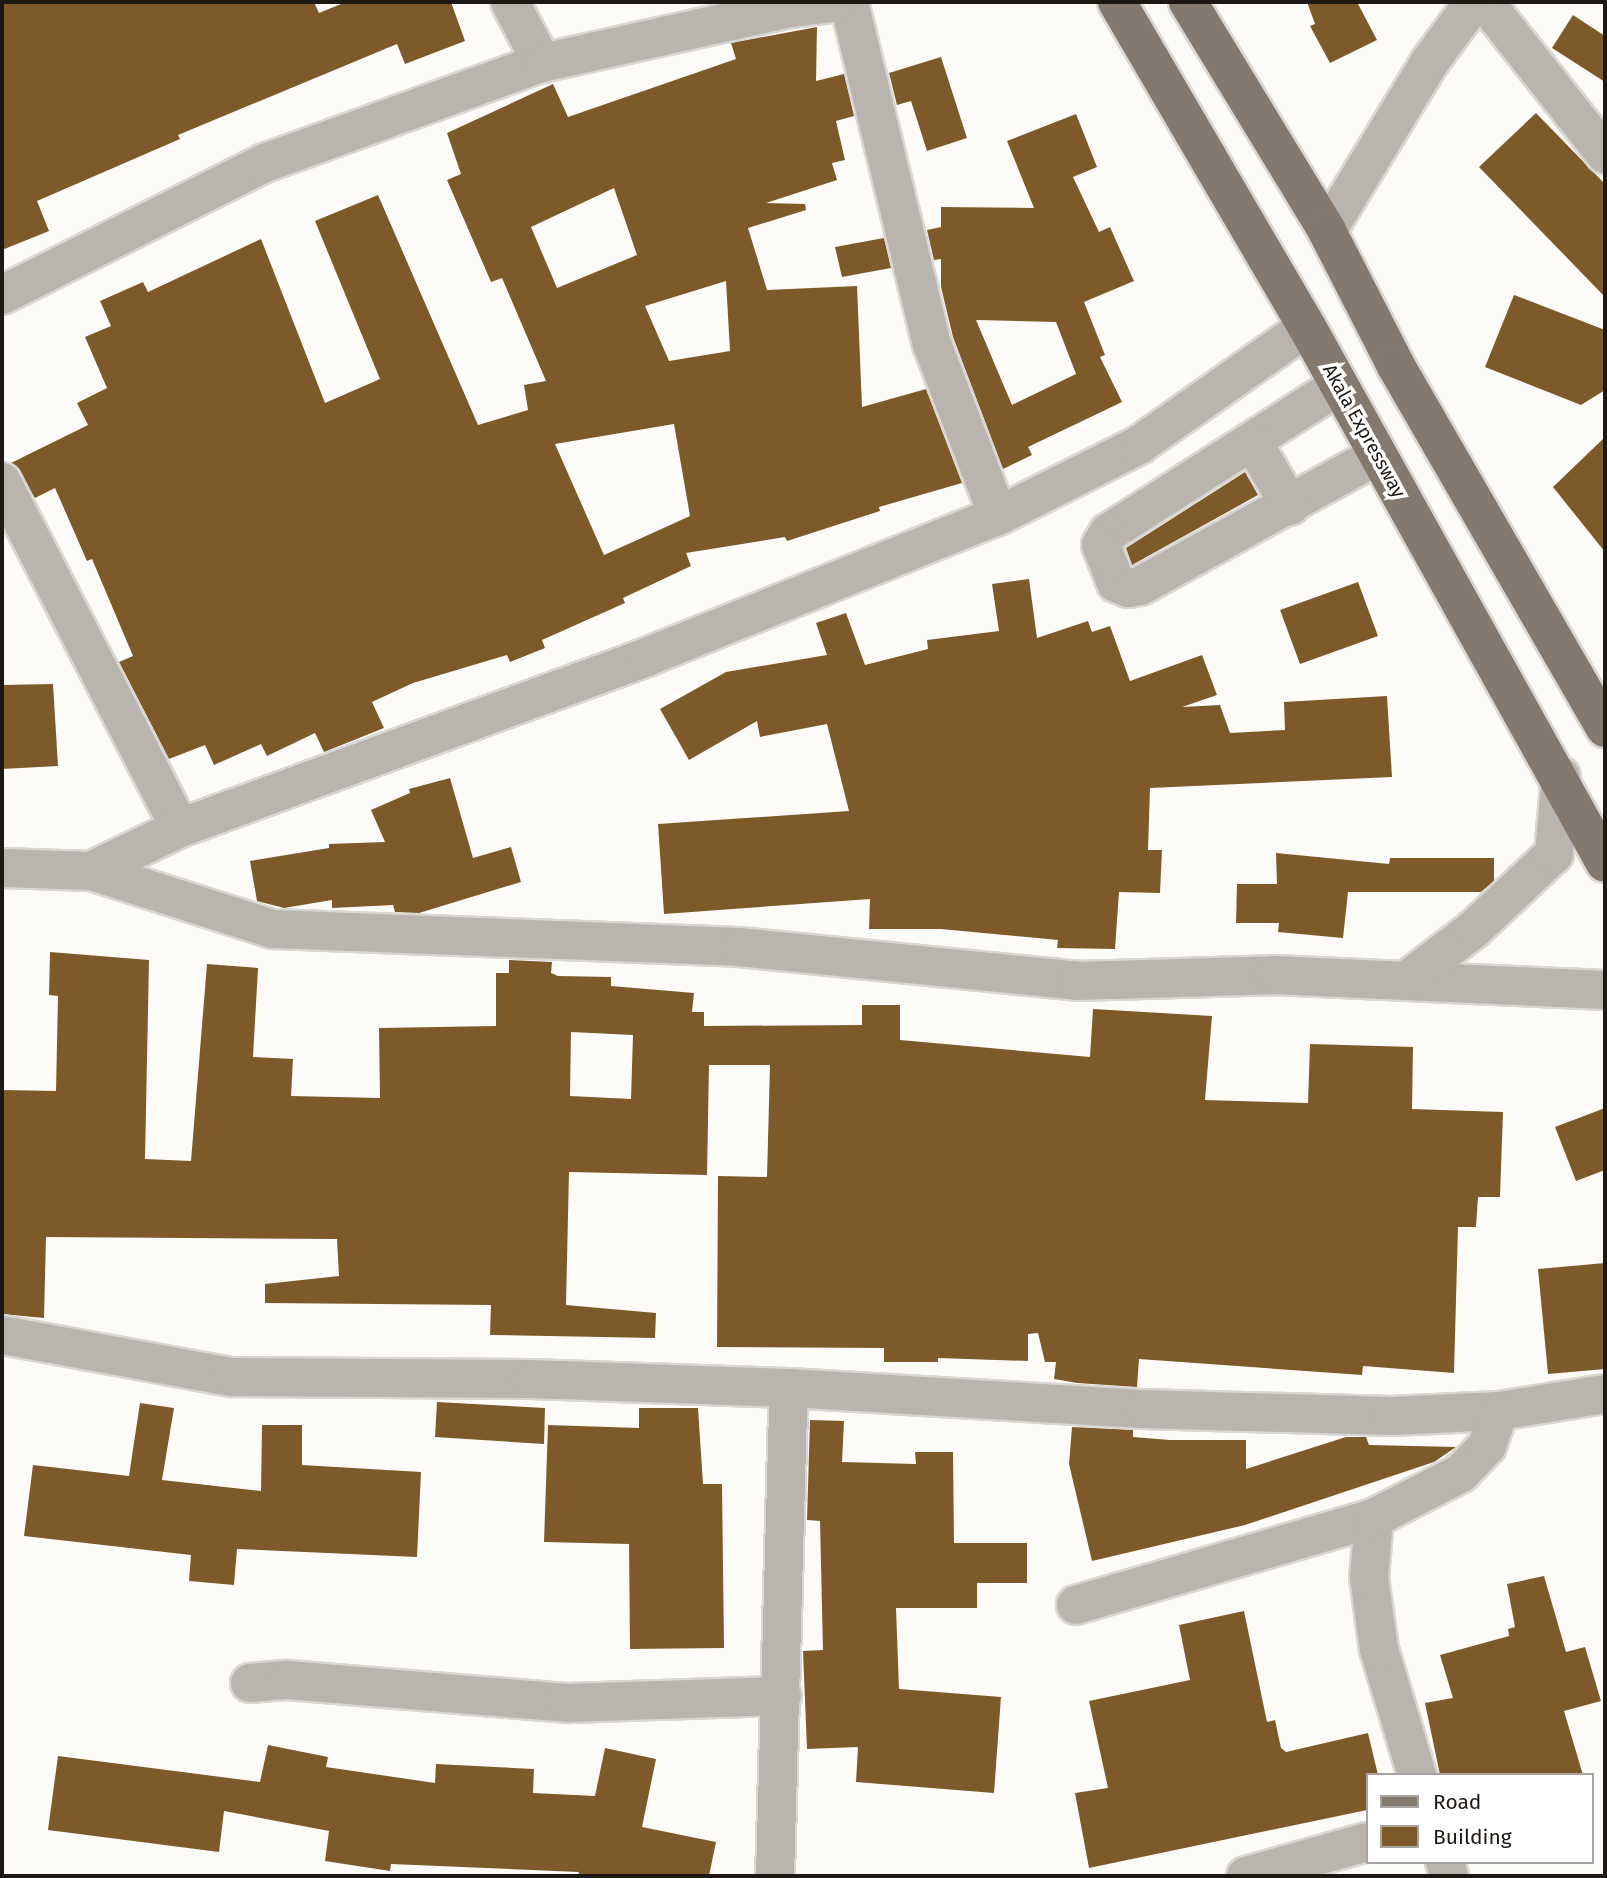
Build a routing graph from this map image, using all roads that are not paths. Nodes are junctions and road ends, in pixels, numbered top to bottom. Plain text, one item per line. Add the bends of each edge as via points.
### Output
1 (510, 2) edge
2 (838, 2) edge
3 (849, 2) edge
4 (1117, 2) edge
5 (1188, 2) edge
6 (1443, 2) edge
7 (1474, 2) edge
8 (1485, 2) edge
9 (542, 63) junction
10 (1429, 63) junction
11 (1605, 154) edge
12 (1327, 231) junction
13 (2, 295) edge
14 (1307, 327) junction
15 (1338, 386) junction
16 (1253, 442) junction
17 (1376, 456) junction
18 (2, 482) edge
19 (1290, 506) junction
20 (998, 516) junction
21 (1605, 728) edge
22 (1561, 776) junction
23 (180, 828) junction
24 (1605, 863) edge
25 (2, 868) edge
26 (91, 871) junction
27 (1407, 980) junction
28 (1605, 990) edge
29 (2, 1335) edge
30 (789, 1388) junction
31 (1605, 1394) edge
32 (1499, 1411) junction
33 (1374, 1518) junction
34 (1076, 1605) dead end
35 (250, 1683) dead end
36 (782, 1696) junction
37 (1417, 1773) edge
38 (1366, 1842) edge
39 (775, 1876) edge
40 (1246, 1876) edge

1 - 9 street
2 - 9 street via 785,9
3 - 20 street via 932,344
4 - 14 main road, Akala Expressway
5 - 12 main road
6 - 10 street
7 - 10 street
8 - 11 street
9 - 13 street via 265,163
10 - 12 street
12 - 21 main road via 1396,366
14 - 15 main road, Akala Expressway
14 - 20 street via 1139,445
15 - 16 street
15 - 17 main road, Akala Expressway
16 - 19 street
16 - 19 street via 1108,533 1101,545 1116,583 1140,586
17 - 19 street
17 - 22 main road, Akala Expressway
18 - 23 street
20 - 23 street via 649,656
22 - 24 main road, Akala Expressway
22 - 27 street via 1554,855 1474,929
23 - 26 street
25 - 26 street
26 - 27 street via 273,929 739,947 1077,981 1274,975
27 - 28 street
29 - 30 street via 231,1377 530,1379
30 - 32 street via 1141,1409 1391,1416
30 - 36 street
31 - 32 street
32 - 33 street via 1487,1446 1461,1473
33 - 34 street
33 - 37 street via 1369,1578 1379,1649
35 - 36 street via 328,1682 569,1703
36 - 39 street
38 - 40 street

